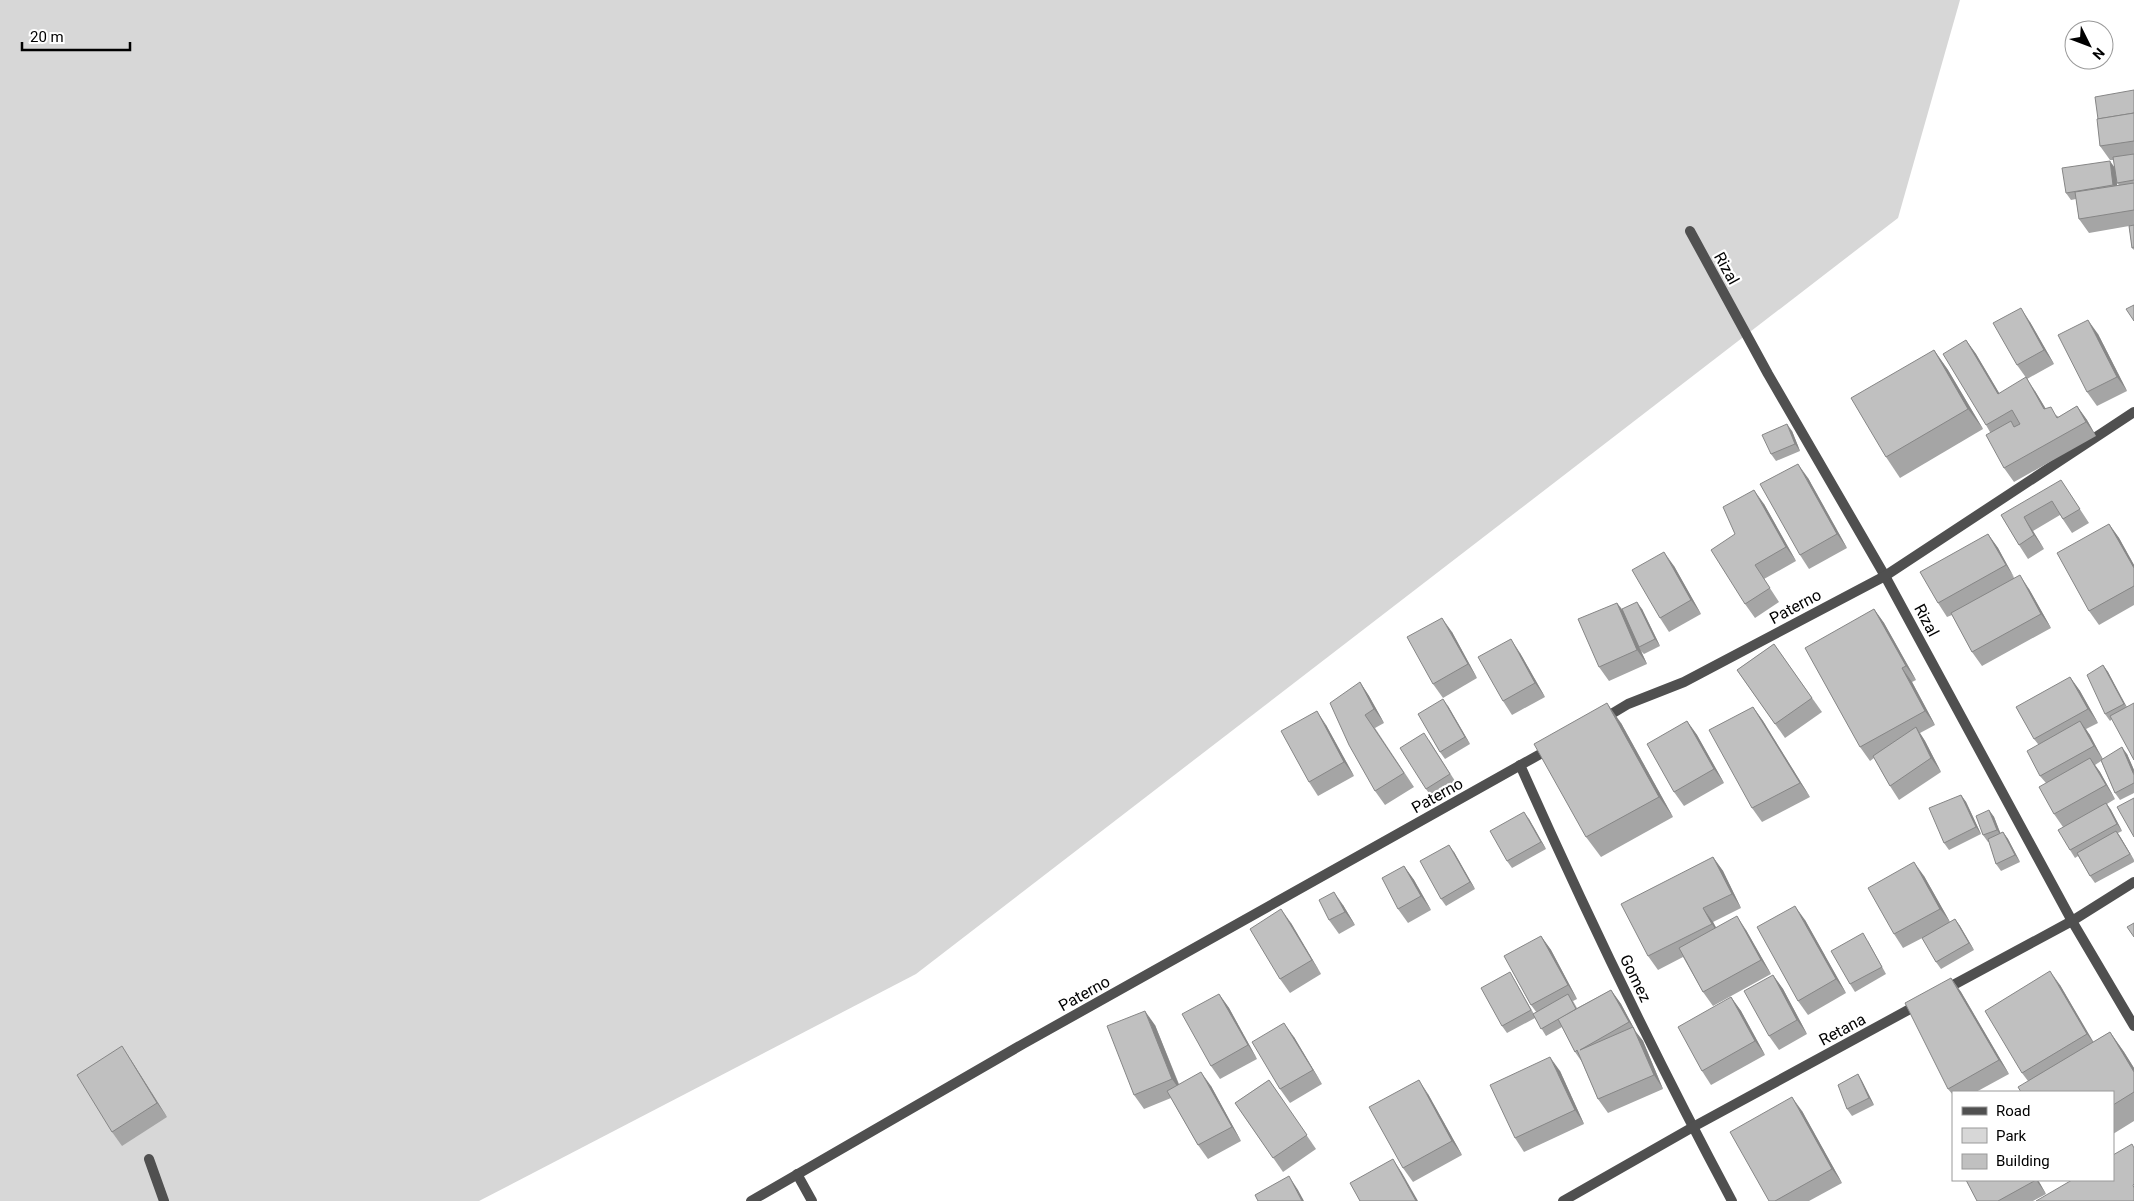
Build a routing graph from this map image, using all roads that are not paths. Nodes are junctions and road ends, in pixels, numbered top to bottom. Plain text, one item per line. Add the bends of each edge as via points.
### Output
1 (1690, 231) dead end
2 (2134, 412) edge
3 (1885, 576) junction
4 (1595, 723) edge
5 (1562, 742) edge
6 (1520, 766) junction
7 (2134, 882) edge
8 (2072, 921) junction
9 (2134, 1026) edge
10 (1692, 1127) junction
11 (150, 1159) dead end
12 (797, 1174) junction
13 (164, 1201) edge
14 (752, 1201) edge
15 (812, 1201) edge
16 (1563, 1201) edge
17 (1732, 1201) edge

1 - 3 street, Rizal
2 - 3 street, Paterno
3 - 4 street, Paterno via 1684,682 1628,704
3 - 8 street, Rizal
5 - 6 street, Paterno
6 - 10 street, Gomez via 1586,912
6 - 12 street, Paterno
7 - 8 street, Retana
8 - 9 street, Rizal
8 - 10 street, Retana
10 - 16 street, Retana
10 - 17 street, Gomez
11 - 13 street
12 - 14 street, Paterno
12 - 15 street

